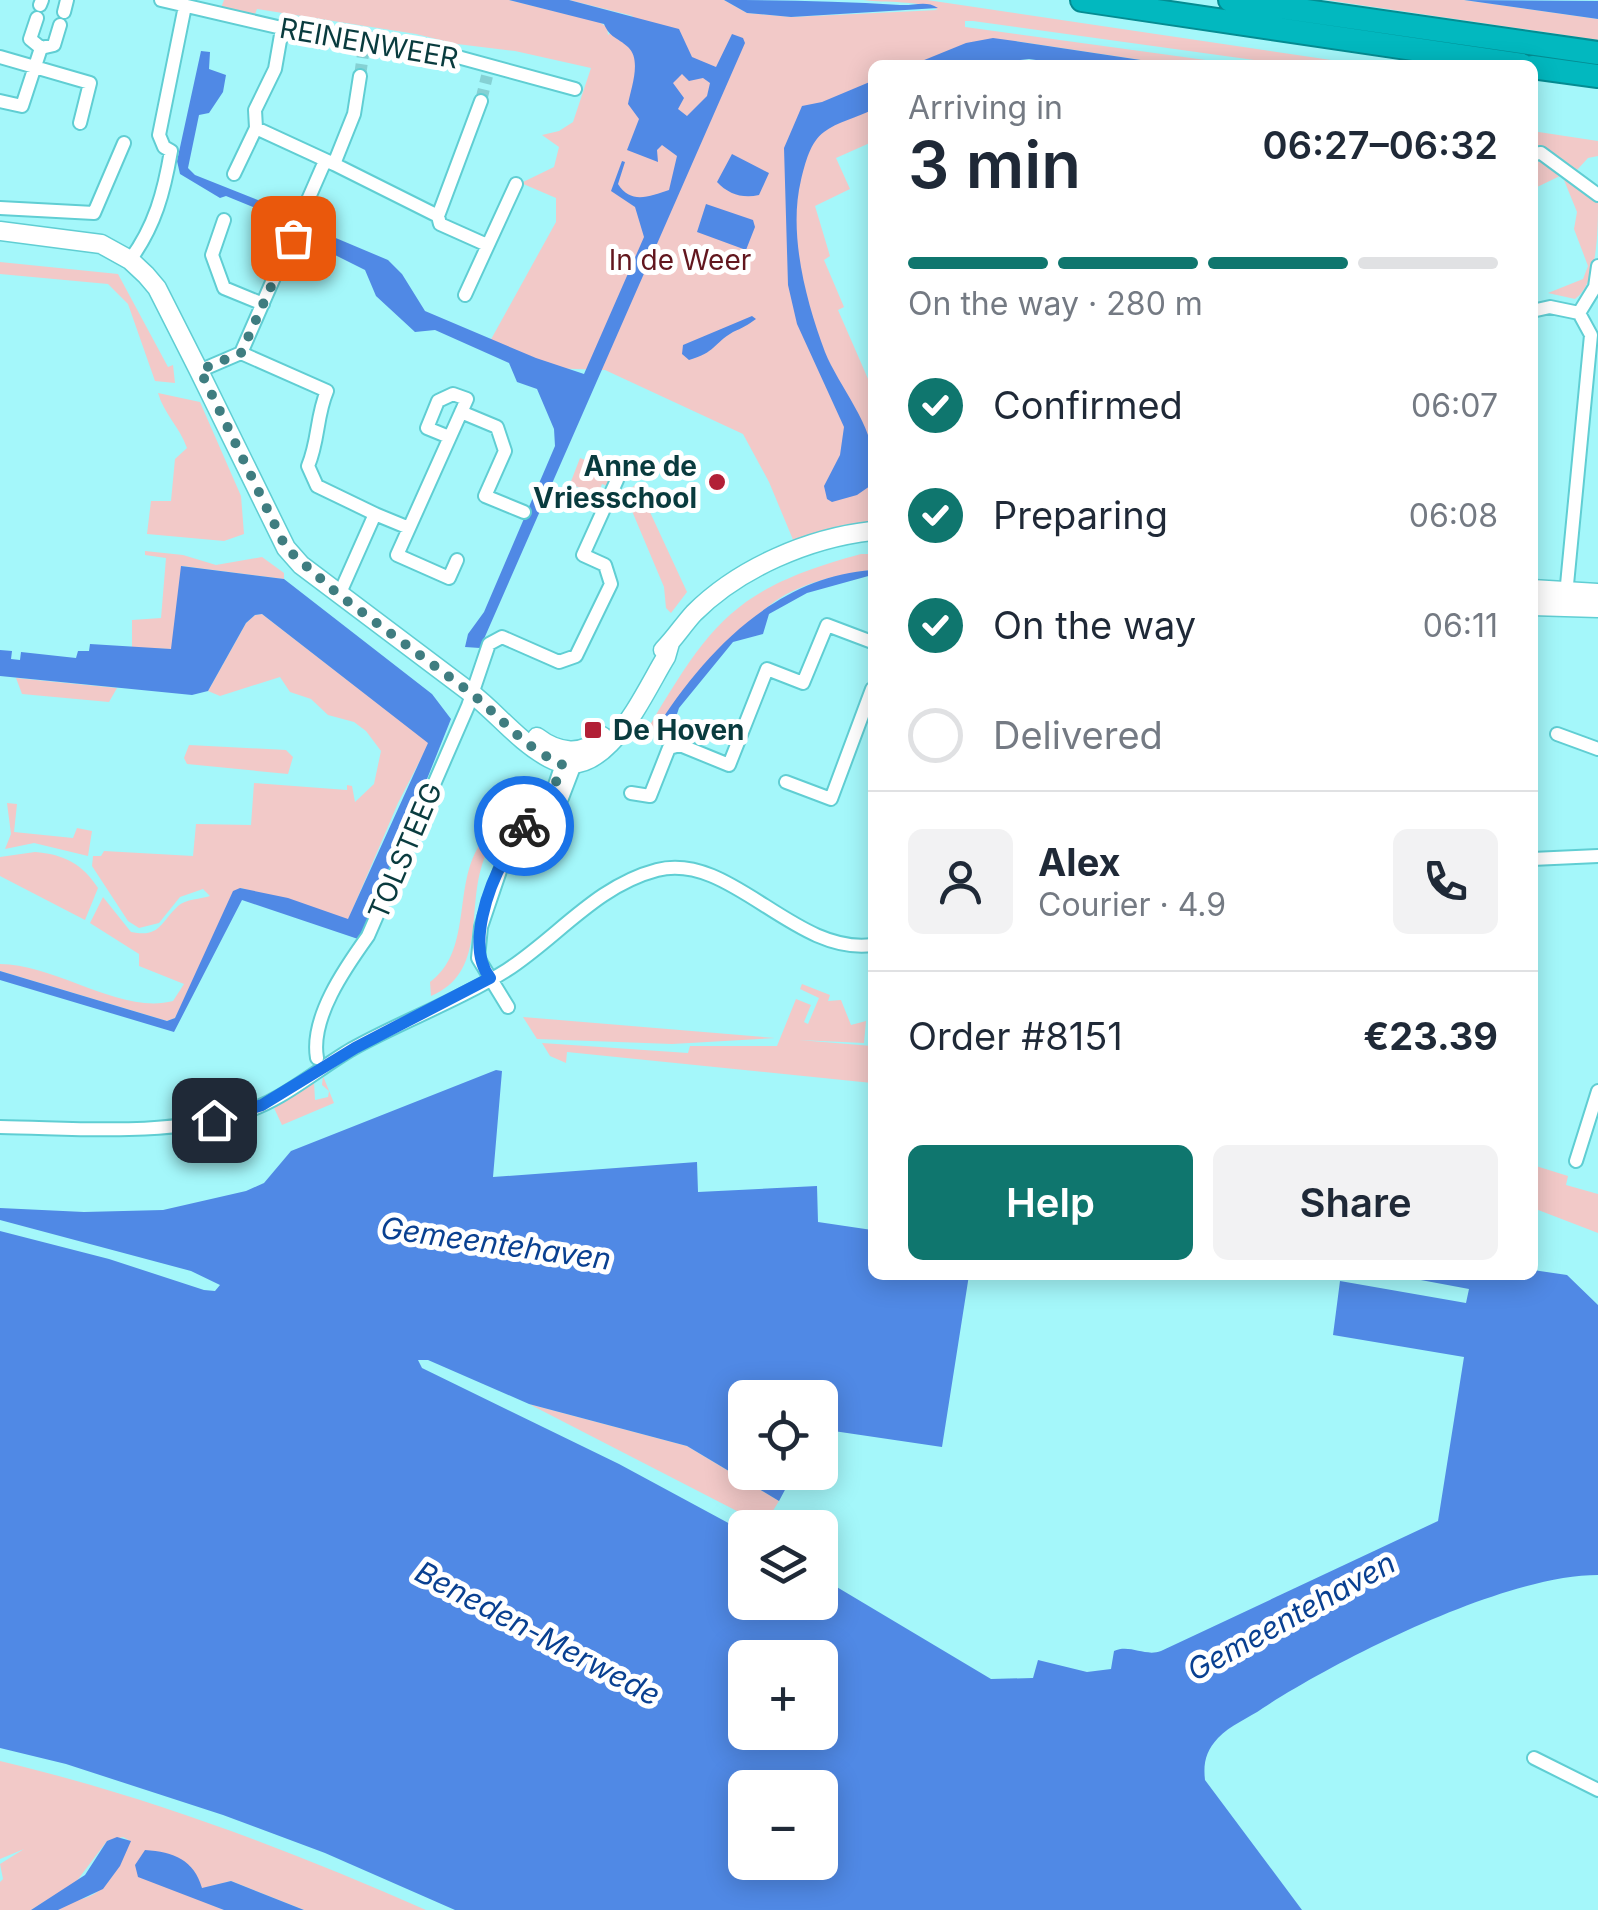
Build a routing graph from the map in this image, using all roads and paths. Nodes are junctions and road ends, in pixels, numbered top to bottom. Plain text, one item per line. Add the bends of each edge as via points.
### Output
1 (161, 0) edge
2 (1082, 0) edge
3 (1230, 0) edge
4 (184, 6) junction
5 (40, 8) edge
6 (64, 12) edge
7 (282, 29) junction
8 (41, 48) junction
9 (1598, 53) edge
10 (0, 57) edge
11 (1488, 60) edge
12 (1538, 67) edge
13 (34, 68) junction
14 (360, 76) tunnel mouth
15 (1598, 76) edge
16 (575, 89) dead end
17 (0, 101) edge
18 (481, 101) tunnel mouth
19 (80, 123) dead end
20 (256, 128) junction
21 (124, 143) dead end
22 (1538, 154) edge
23 (330, 162) junction
24 (234, 174) dead end
25 (516, 184) dead end
26 (1598, 194) edge
27 (0, 208) edge
28 (438, 216) junction
29 (224, 220) dead end
30 (0, 232) edge
31 (488, 245) junction
32 (130, 260) junction
33 (1598, 266) edge
34 (465, 295) dead end
35 (263, 304) junction
36 (1538, 310) edge
37 (1579, 313) junction
38 (241, 353) junction
39 (200, 370) junction
40 (461, 412) junction
41 (450, 438) junction
42 (617, 480) dead end
43 (524, 512) dead end
44 (375, 514) junction
45 (409, 528) junction
46 (868, 533) edge
47 (457, 560) dead end
48 (1538, 591) edge
49 (1598, 593) edge
50 (339, 595) junction
51 (1566, 599) junction
52 (1538, 605) edge
53 (1598, 608) edge
54 (868, 640) edge
55 (475, 696) junction
56 (868, 699) edge
57 (1557, 734) dead end
58 (1598, 748) edge
59 (568, 760) junction
60 (786, 782) dead end
61 (631, 793) dead end
62 (1598, 856) edge
63 (1538, 859) edge
64 (868, 945) edge
65 (490, 978) junction
66 (508, 1006) dead end
67 (317, 1058) dead end
68 (1598, 1092) edge
69 (0, 1127) edge
70 (1576, 1161) dead end
71 (1534, 1758) dead end
72 (1598, 1790) edge

1 - 4 street, REINENWEER
2 - 11 highway
3 - 9 highway
4 - 7 street, REINENWEER
4 - 32 street via 159,135 171,151 164,194
5 - 8 street via 30,39
6 - 8 street via 54,45
7 - 16 street, REINENWEER via 421,46 488,71
7 - 20 street via 275,69 255,110
8 - 13 street
10 - 13 street
12 - 15 highway
13 - 17 street via 22,106
13 - 19 street via 90,84
14 - 23 street via 354,114
18 - 28 street
20 - 23 street
20 - 24 street
21 - 27 street via 94,213
22 - 26 street
23 - 28 street
23 - 35 street
25 - 31 street
28 - 31 street via 440,224
29 - 35 street via 212,255 224,288
30 - 32 street via 90,241
31 - 34 street
32 - 39 street via 158,288
33 - 37 street via 1595,287
35 - 38 street
36 - 37 street
37 - 51 street via 1591,335
38 - 39 street
38 - 44 street via 327,390 308,466 317,486
39 - 50 street via 286,548
40 - 41 street
40 - 41 street via 467,400 453,394 438,400 421,429
40 - 43 street via 497,427 505,451 486,496
41 - 45 street
42 - 55 street, TOLSTEEG via 583,554 604,564 611,584 576,656 559,662 502,636 492,640
44 - 45 street
44 - 50 street
45 - 47 street via 397,554 449,578
46 - 59 street via 812,546 740,576 692,615 600,740
48 - 51 street
49 - 51 street
50 - 55 street
51 - 52 street
51 - 53 street
54 - 61 street via 828,624 803,683 767,669 730,765 680,745 669,748 650,796
55 - 59 street
55 - 67 street, TOLSTEEG via 368,936 316,1032
56 - 60 street via 831,799
57 - 58 street
59 - 65 street via 506,856 481,928 478,958
62 - 63 street
64 - 65 street via 828,938 688,868 662,868 586,906
65 - 66 street
65 - 69 street via 242,1113 132,1129
68 - 70 street
71 - 72 street

